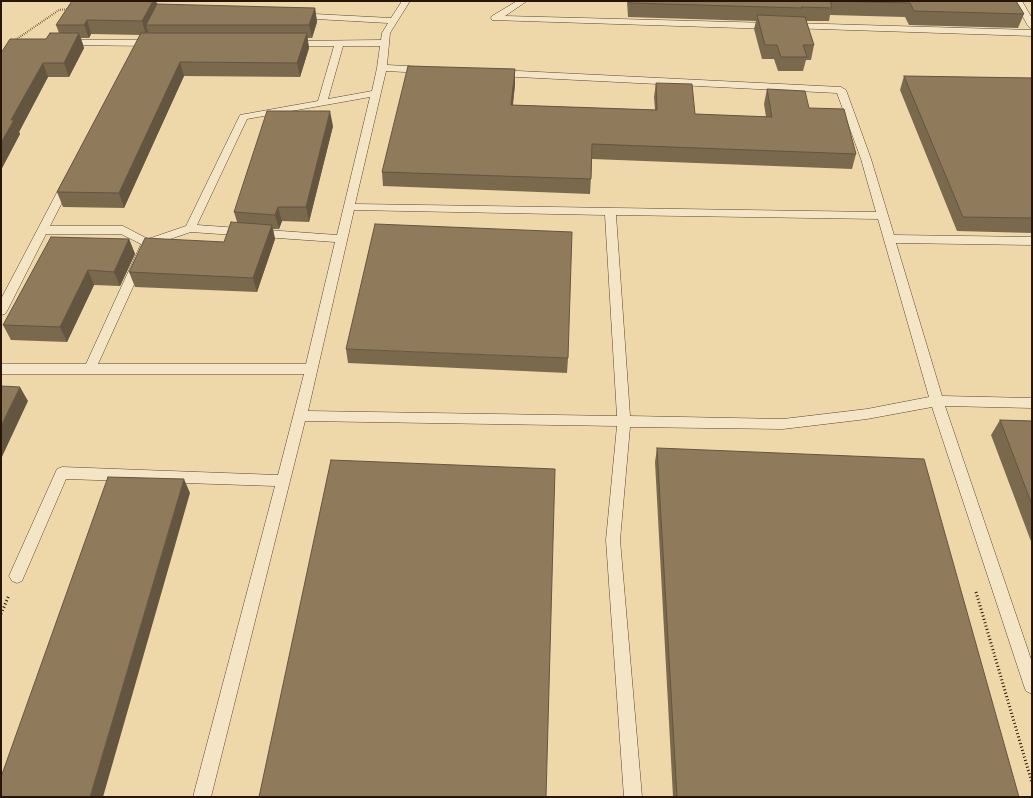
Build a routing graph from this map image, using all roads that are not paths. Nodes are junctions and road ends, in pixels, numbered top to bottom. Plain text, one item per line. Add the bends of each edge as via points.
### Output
1 (406, 1) edge
2 (523, 1) edge
3 (1018, 1) edge
4 (292, 15) edge
5 (394, 21) junction
6 (1032, 26) edge
7 (1032, 33) edge
8 (56, 43) edge
9 (139, 43) junction
10 (163, 43) edge
11 (283, 43) edge
12 (339, 43) junction
13 (385, 43) junction
14 (132, 57) edge
15 (382, 68) junction
16 (437, 70) edge
17 (485, 73) edge
18 (376, 93) junction
19 (322, 103) junction
20 (71, 174) edge
21 (349, 208) junction
22 (610, 212) junction
23 (882, 216) junction
24 (190, 228) junction
25 (43, 230) junction
26 (342, 239) junction
27 (889, 239) junction
28 (1032, 242) edge
29 (147, 243) junction
30 (1, 311) edge
31 (1, 369) edge
32 (90, 369) junction
33 (311, 369) junction
34 (937, 401) junction
35 (1032, 403) edge
36 (300, 416) junction
37 (624, 422) junction
38 (283, 481) junction
39 (17, 576) dead end
40 (1032, 686) edge
41 (202, 797) edge
42 (633, 797) edge

1 - 5 lane
2 - 7 lane via 495,18
3 - 6 lane
4 - 5 lane
5 - 13 lane via 386,33
8 - 9 lane
9 - 10 lane
9 - 14 lane
11 - 12 lane
12 - 13 lane
12 - 19 lane
13 - 15 lane
15 - 16 lane
15 - 18 lane
17 - 23 lane via 841,90 866,159
18 - 19 lane
18 - 21 lane
19 - 24 lane via 243,117
20 - 25 lane
21 - 22 lane
21 - 26 lane
22 - 23 lane
22 - 37 lane
23 - 27 lane
24 - 26 lane
24 - 29 lane
25 - 29 lane via 123,230
25 - 30 lane
26 - 33 lane
27 - 28 lane
27 - 34 lane
29 - 32 lane
31 - 32 lane
32 - 33 lane
33 - 36 lane
34 - 35 lane
34 - 37 lane via 867,414 783,424
34 - 40 lane
36 - 37 lane
36 - 38 lane
37 - 42 lane via 613,540
38 - 39 lane via 62,473
38 - 41 lane

